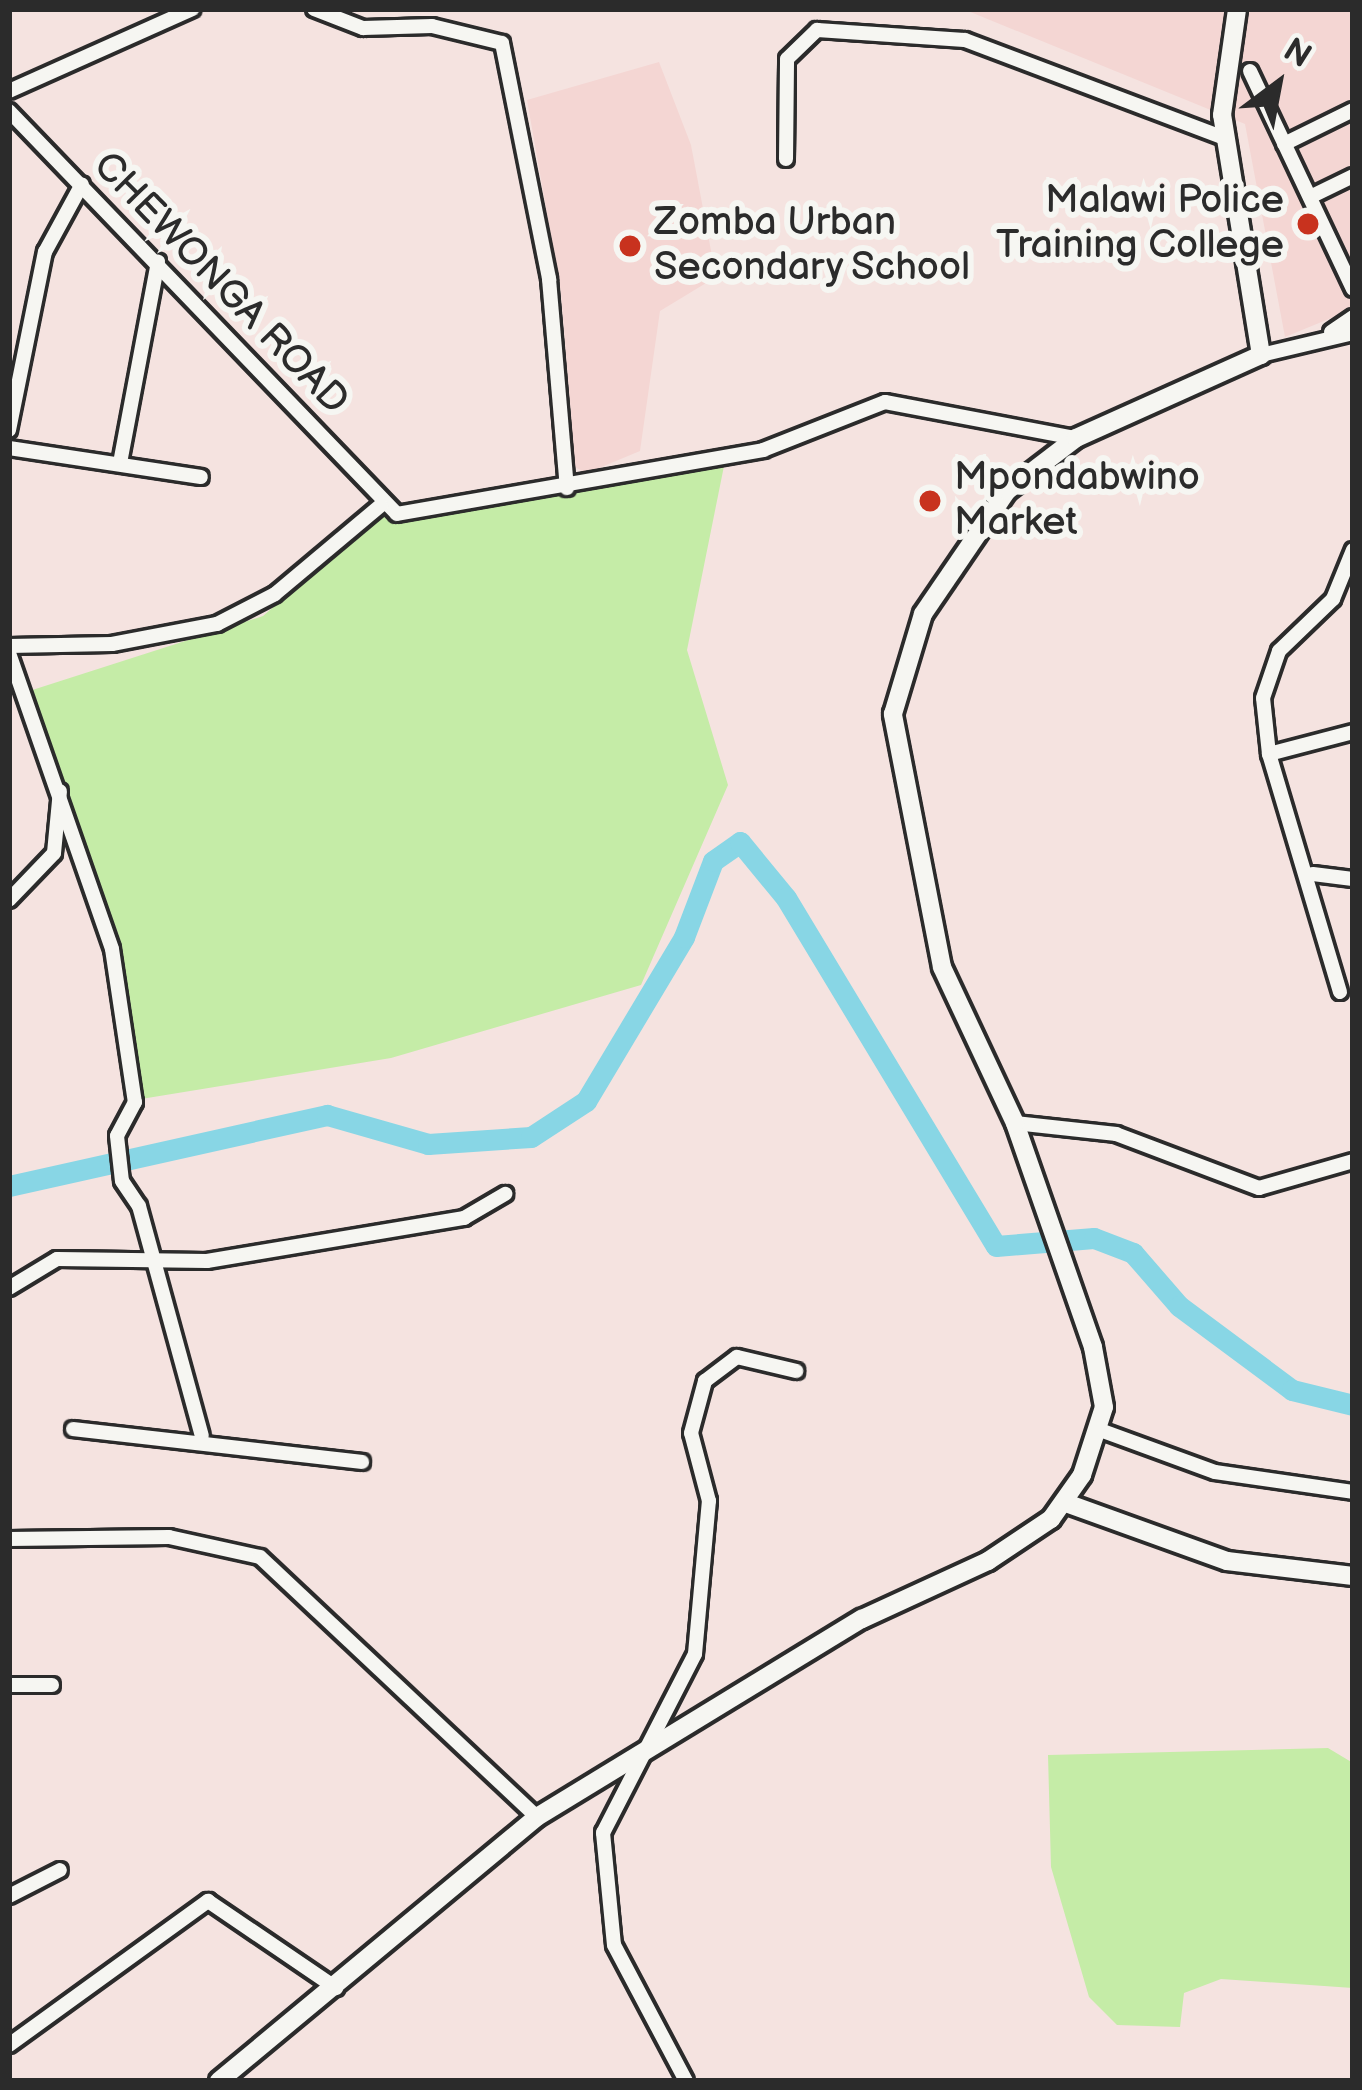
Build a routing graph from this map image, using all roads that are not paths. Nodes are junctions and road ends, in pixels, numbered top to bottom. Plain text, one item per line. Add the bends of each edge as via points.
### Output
1 (192, 9) edge
2 (314, 9) edge
3 (1238, 9) edge
4 (1250, 71) dead end
5 (9, 91) edge
6 (1353, 110) edge
7 (9, 111) edge
8 (15, 128) edge
9 (1226, 138) junction
10 (1284, 144) junction
11 (786, 159) dead end
12 (1353, 176) edge
13 (82, 184) junction
14 (1310, 197) junction
15 (158, 262) junction
16 (1353, 289) edge
17 (1353, 317) edge
18 (1353, 333) edge
19 (1315, 339) junction
20 (1262, 355) junction
21 (9, 430) edge
22 (1076, 438) junction
23 (9, 448) edge
24 (120, 463) junction
25 (200, 477) dead end
26 (567, 488) junction
27 (381, 505) junction
28 (1353, 550) edge
29 (9, 649) edge
30 (1353, 732) edge
31 (1269, 754) junction
32 (61, 787) junction
33 (1313, 874) junction
34 (1353, 879) edge
35 (9, 900) edge
36 (1340, 992) dead end
37 (1015, 1123) junction
38 (1353, 1161) edge
39 (505, 1194) dead end
40 (148, 1256) junction
41 (9, 1288) edge
42 (796, 1371) dead end
43 (73, 1430) dead end
44 (1100, 1430) junction
45 (202, 1436) junction
46 (362, 1462) dead end
47 (1353, 1492) edge
48 (1066, 1503) junction
49 (9, 1539) edge
50 (1353, 1576) edge
51 (9, 1685) edge
52 (52, 1685) dead end
53 (656, 1741) junction
54 (537, 1817) junction
55 (60, 1870) dead end
56 (9, 1896) edge
57 (336, 1988) junction
58 (9, 2045) edge
59 (219, 2081) edge
60 (686, 2081) edge

1 - 5 street
2 - 26 street via 363,28 445,28 502,43 549,279
3 - 9 street via 1224,50
4 - 10 street
6 - 10 street
7 - 8 street, CHEWONGA ROAD
8 - 13 street, CHEWONGA ROAD
9 - 11 street via 965,40 817,30 787,59
9 - 20 street
10 - 14 street
12 - 14 street
13 - 15 street, CHEWONGA ROAD
13 - 21 street via 45,252
14 - 16 street
15 - 24 street
15 - 27 street, CHEWONGA ROAD
17 - 19 street
18 - 19 street
19 - 20 street
20 - 22 street
22 - 26 street via 885,402 763,450
22 - 37 street via 1007,491 947,572 903,656 893,715 942,967
23 - 24 street
24 - 25 street
26 - 27 street via 404,514
27 - 29 street via 274,594 217,623 112,644
28 - 31 street via 1333,599 1276,656 1263,698
29 - 32 street
30 - 31 street
31 - 33 street
32 - 35 street via 54,853
32 - 40 street via 118,979 135,1102 117,1146
33 - 34 street
33 - 36 street
37 - 38 street via 1116,1134 1259,1188
37 - 44 street via 1071,1270
39 - 40 street via 464,1218 207,1261
40 - 41 street via 57,1258
40 - 45 street
42 - 53 street via 730,1358 705,1381 691,1433 710,1501 695,1654 666,1696
43 - 45 street
44 - 47 street via 1215,1472
44 - 48 street
45 - 46 street
48 - 50 street via 1226,1561
48 - 53 street via 988,1561 862,1618
49 - 54 street via 169,1537 260,1557
51 - 52 street
53 - 54 street
53 - 60 street via 605,1822 602,1904 648,2022
54 - 57 street
55 - 56 street
57 - 58 street via 208,1901
57 - 59 street

